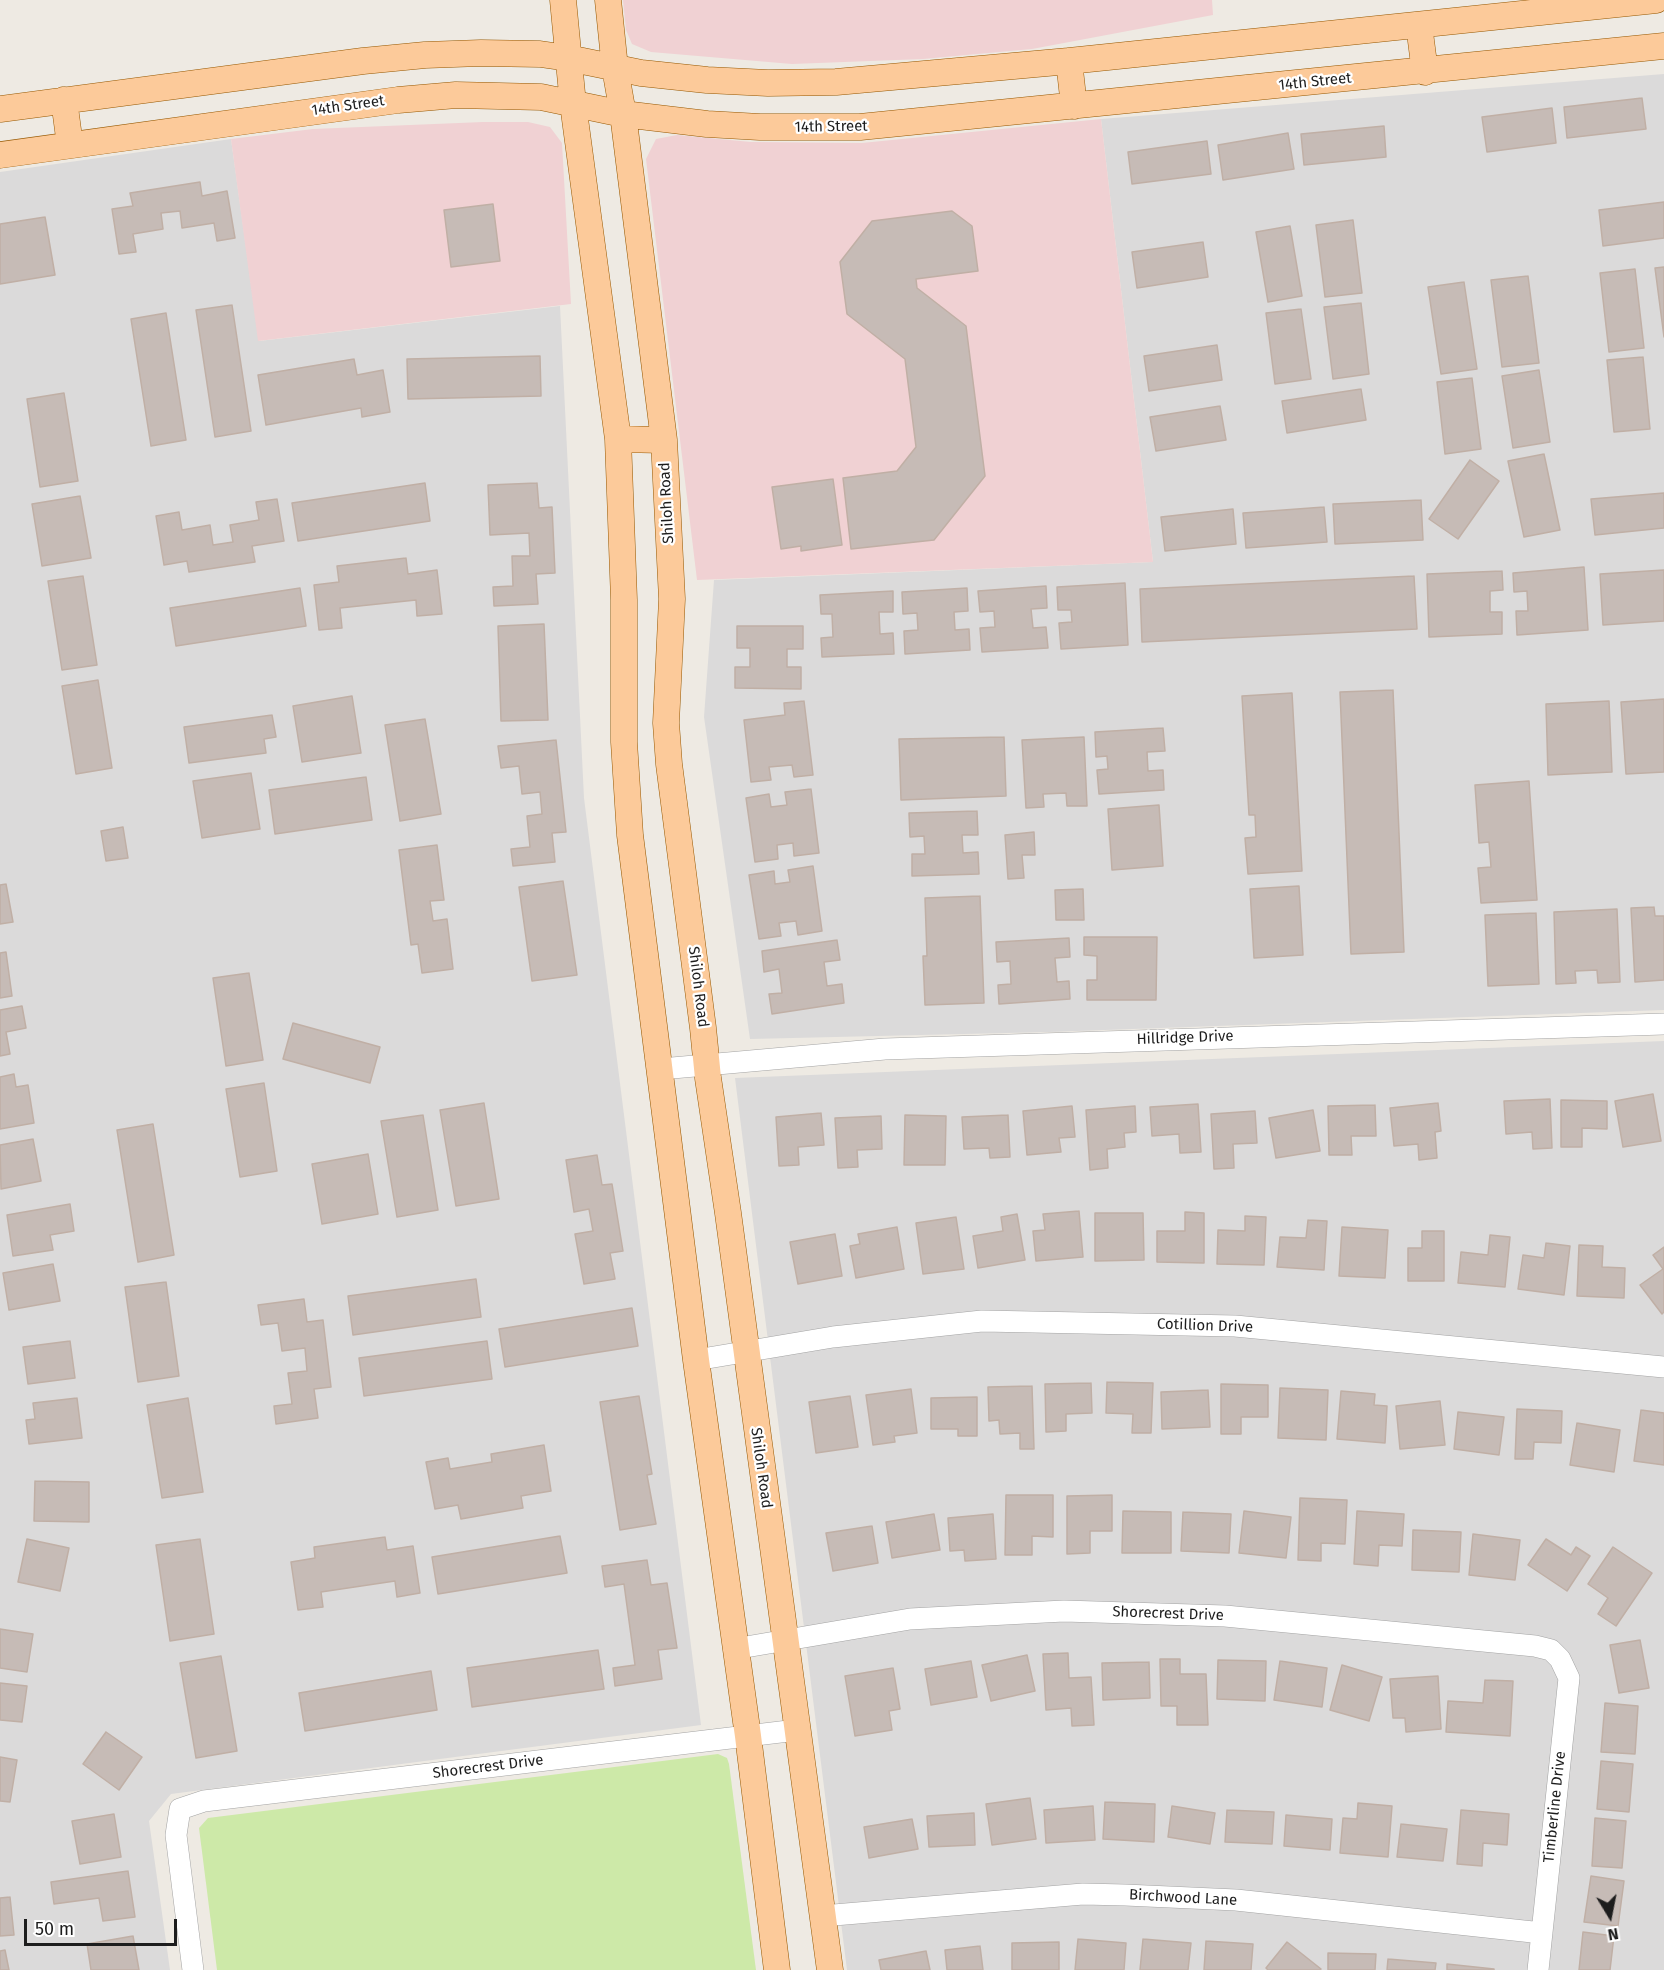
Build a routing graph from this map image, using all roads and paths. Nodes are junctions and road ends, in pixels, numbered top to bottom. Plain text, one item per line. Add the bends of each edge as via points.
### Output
1 (563, 0) edge
2 (608, 0) edge
3 (1656, 0) edge
4 (1419, 25) junction
5 (1664, 46) edge
6 (568, 58) junction
7 (1069, 61) junction
8 (615, 68) junction
9 (1425, 72) junction
10 (64, 100) junction
11 (573, 104) junction
12 (1074, 105) junction
13 (0, 109) edge
14 (623, 114) junction
15 (70, 145) junction
16 (0, 155) edge
17 (618, 439) junction
18 (664, 440) junction
19 (1664, 1024) edge
20 (706, 1065) junction
21 (661, 1069) junction
22 (746, 1352) junction
23 (696, 1360) junction
24 (1664, 1367) edge
25 (785, 1641) junction
26 (735, 1648) junction
27 (1551, 1650) joint
28 (797, 1730) junction
29 (748, 1736) junction
30 (822, 1917) junction
31 (1542, 1932) junction
32 (193, 1970) edge
33 (777, 1970) edge
34 (830, 1970) edge
35 (1538, 1970) edge

1 - 6 main road
2 - 8 main road, Shiloh Road
3 - 4 main road
4 - 7 main road
4 - 9 main road
5 - 9 main road, 14th Street
6 - 8 main road
6 - 10 main road via 540,54 425,55
6 - 11 main road
7 - 8 main road via 836,82 707,80
7 - 12 main road
8 - 14 main road, Shiloh Road
9 - 12 main road, 14th Street
10 - 13 main road
10 - 15 main road
11 - 14 main road, 14th Street
11 - 15 main road, 14th Street via 541,97 456,95
11 - 17 main road
12 - 14 main road, 14th Street via 900,124 821,128 717,125
14 - 18 main road, Shiloh Road
15 - 16 main road, 14th Street
17 - 18 main road
17 - 21 main road via 624,742 630,835
18 - 20 main road, Shiloh Road via 672,599 666,723
19 - 20 street, Hillridge Drive via 885,1049
20 - 21 street, Hillridge Drive
20 - 22 main road, Shiloh Road
21 - 23 main road
22 - 23 street, Cotillion Drive
22 - 24 street, Cotillion Drive via 833,1337 982,1321 1235,1326
22 - 25 main road, Shiloh Road
23 - 26 main road
25 - 26 street, Shorecrest Drive
25 - 27 street, Shorecrest Drive via 910,1619 1064,1611 1225,1616
25 - 28 main road, Shiloh Road
26 - 29 main road
27 - 31 street, Timberline Drive via 1569,1678
28 - 29 street, Shorecrest Drive
28 - 30 main road, Shiloh Road
29 - 32 street, Shorecrest Drive via 204,1801 180,1809 176,1836
29 - 33 main road
30 - 31 street, Birchwood Lane via 1083,1894 1125,1894 1236,1900
30 - 34 main road, Shiloh Road
31 - 35 street, Timberline Drive

